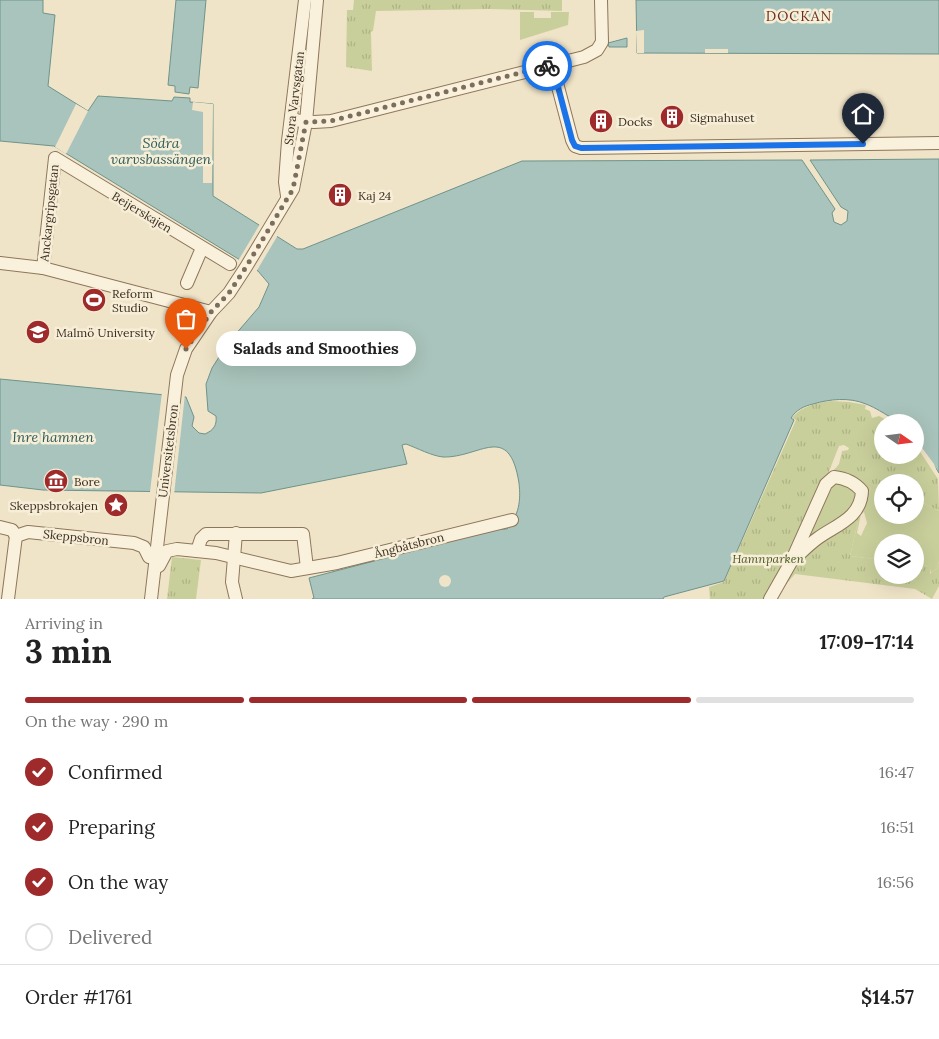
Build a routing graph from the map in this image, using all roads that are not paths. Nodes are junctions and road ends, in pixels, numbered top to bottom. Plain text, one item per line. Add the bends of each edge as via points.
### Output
1 (305, 0) edge
2 (317, 0) edge
3 (601, 0) edge
4 (553, 64) junction
5 (292, 120) junction
6 (306, 122) junction
7 (939, 142) edge
8 (55, 158) joint
9 (287, 196) junction
10 (202, 248) junction
11 (0, 263) edge
12 (230, 264) dead end
13 (43, 268) junction
14 (187, 283) dead end
15 (211, 312) junction
16 (160, 515) junction
17 (512, 520) dead end
18 (0, 527) edge
19 (236, 534) junction
20 (16, 536) junction
21 (197, 551) junction
22 (149, 557) junction
23 (233, 558) junction
24 (791, 562) junction
25 (307, 568) junction
26 (153, 582) junction
27 (8, 599) edge
28 (143, 599) edge
29 (151, 599) edge
30 (236, 599) edge
31 (770, 599) edge

1 - 5 street, Stora Varvsgatan
2 - 6 street, Stora Varvsgatan
3 - 4 street via 602,42 597,50 584,58
4 - 6 street via 331,121
4 - 7 street via 572,140 581,148
5 - 6 street
5 - 9 street, Stora Varvsgatan via 285,182
6 - 9 street, Stora Varvsgatan via 293,189
8 - 10 street, Beijerskajen
8 - 13 street, Anckargripsgatan
9 - 15 street, Stora Varvsgatan via 229,293
10 - 12 street, Beijerskajen
10 - 14 street
11 - 13 street
13 - 15 street
15 - 16 street, Universitetsbron via 186,349 175,390
16 - 22 street via 152,530
16 - 26 street
17 - 25 street, Ångbåtsbron
18 - 20 street via 12,530
19 - 21 street via 206,534
19 - 23 street
19 - 25 street via 303,534
20 - 22 street, Skeppsbron via 28,532 141,544
20 - 27 street
21 - 23 street, Ångbåtsbron
21 - 26 street, Ångbåtsbron via 167,551
22 - 28 street
23 - 25 street, Ångbåtsbron via 290,571
23 - 30 street via 232,582
24 - 24 street via 817,538 850,519 861,502 859,487 840,478 829,480
24 - 31 street
26 - 29 street

